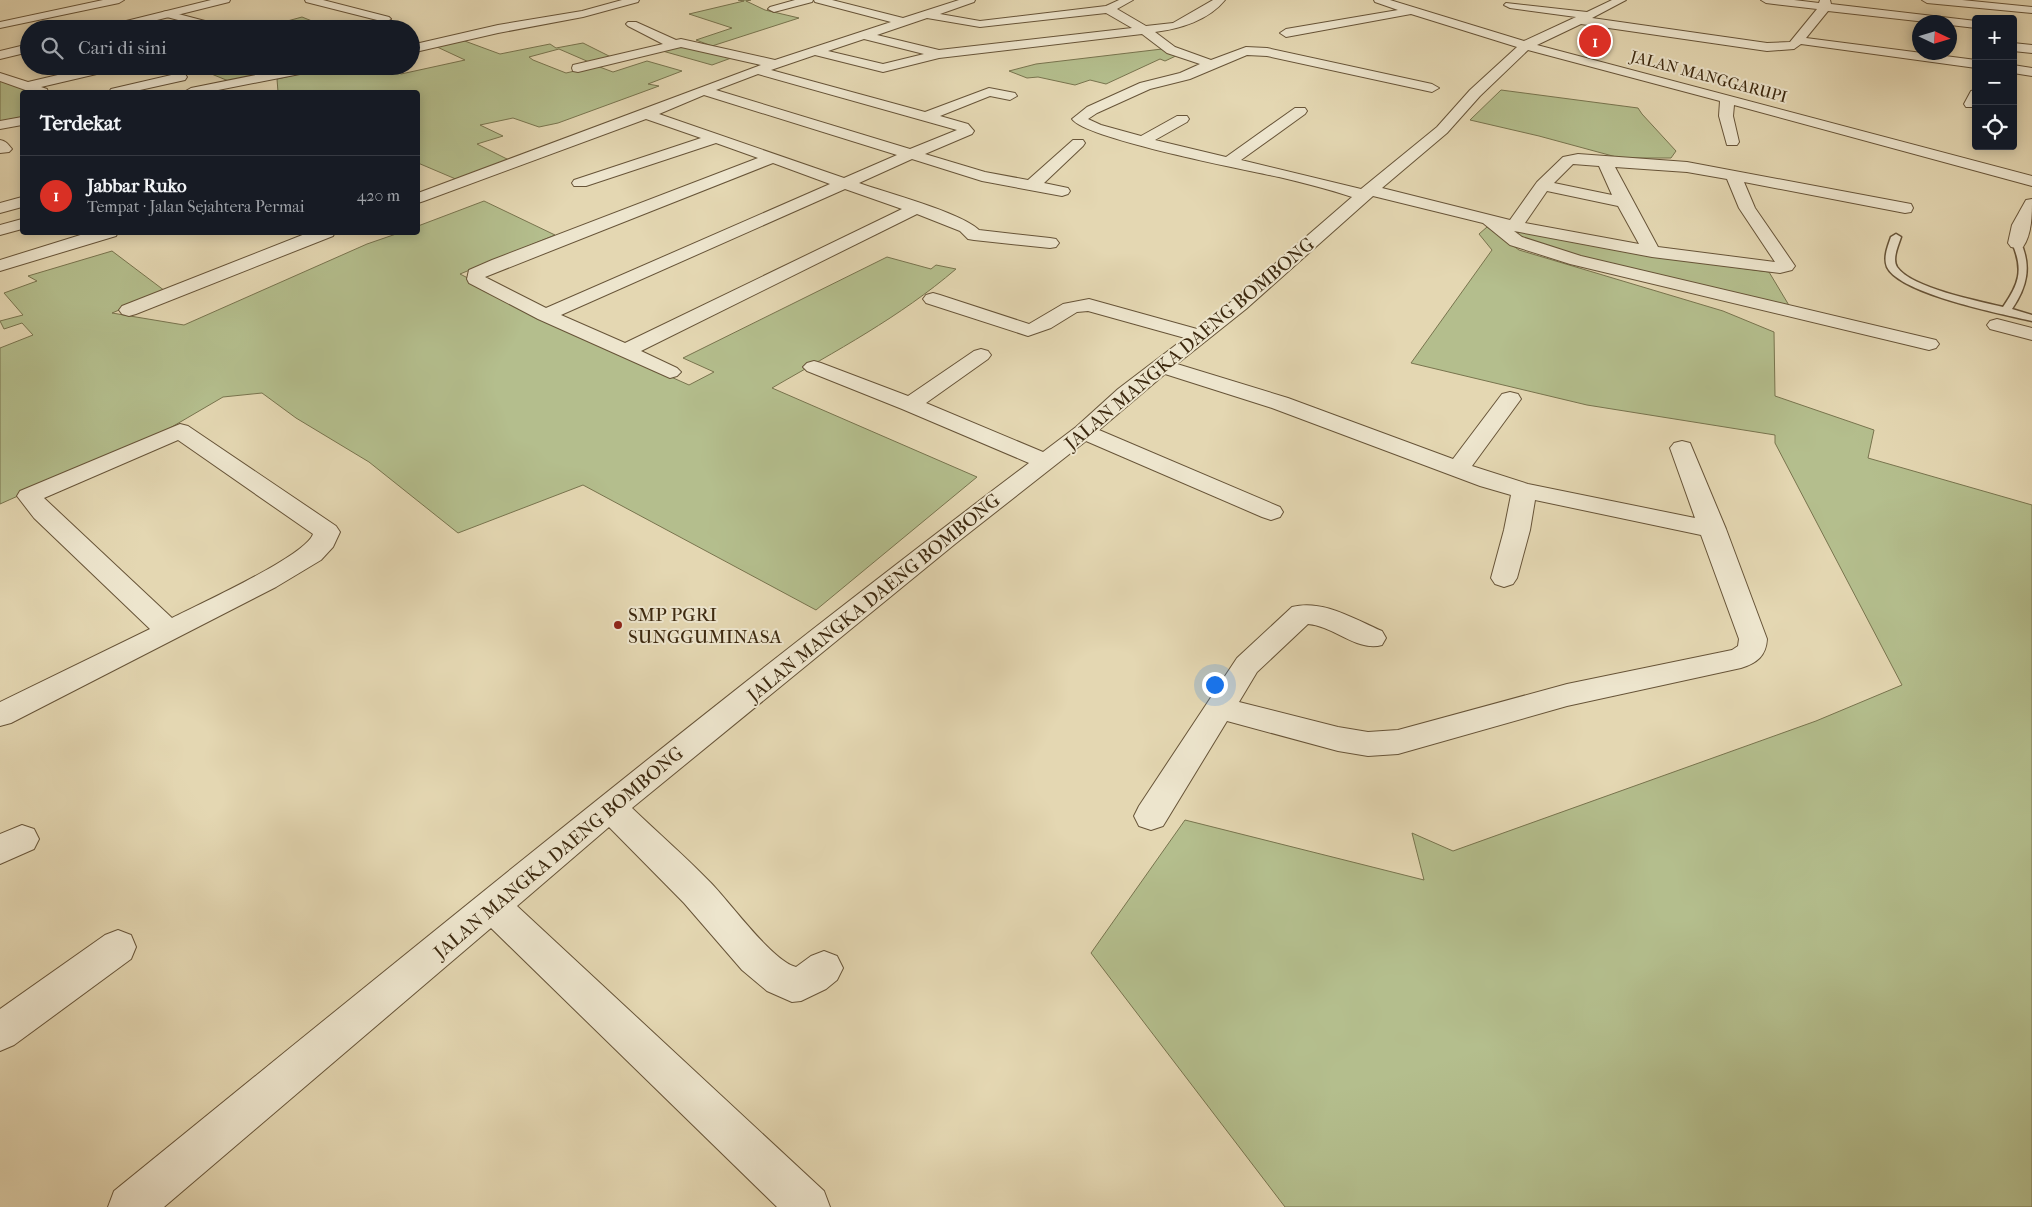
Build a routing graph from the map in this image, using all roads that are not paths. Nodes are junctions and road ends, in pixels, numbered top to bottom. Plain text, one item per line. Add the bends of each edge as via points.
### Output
1 (119, 0) edge
2 (225, 0) edge
3 (310, 0) edge
4 (634, 0) edge
5 (808, 0) edge
6 (819, 0) edge
7 (970, 0) edge
8 (1095, 0) edge
9 (1128, 0) edge
10 (1220, 0) edge
11 (1621, 0) edge
12 (1766, 0) edge
13 (1927, 0) edge
14 (1384, 1) edge
15 (1825, 4) edge
16 (28, 5) dead end
17 (1510, 6) dead end
18 (774, 9) dead end
19 (1110, 10) junction
20 (2032, 10) edge
21 (1411, 11) junction
22 (167, 14) junction
23 (926, 14) junction
24 (1140, 14) dead end
25 (50, 15) junction
26 (1159, 17) dead end
27 (1583, 17) junction
28 (385, 19) dead end
29 (25, 20) edge
30 (143, 20) edge
31 (190, 20) edge
32 (20, 21) edge
33 (1187, 21) junction
34 (904, 22) junction
35 (632, 24) dead end
36 (0, 25) edge
37 (1972, 25) edge
38 (1893, 27) junction
39 (1145, 30) junction
40 (1286, 33) dead end
41 (712, 35) dead end
42 (863, 35) junction
43 (1798, 40) junction
44 (633, 42) dead end
45 (1732, 43) junction
46 (674, 44) junction
47 (687, 44) junction
48 (1526, 45) junction
49 (420, 47) edge
50 (2017, 47) edge
51 (652, 49) junction
52 (2032, 49) edge
53 (20, 50) edge
54 (813, 52) junction
55 (1887, 52) junction
56 (939, 54) junction
57 (0, 55) edge
58 (1736, 58) dead end
59 (1972, 63) edge
60 (775, 64) junction
61 (1211, 64) junction
62 (578, 68) dead end
63 (757, 70) junction
64 (2017, 70) edge
65 (2032, 72) edge
66 (75, 75) edge
67 (277, 75) edge
68 (0, 76) edge
69 (180, 77) dead end
70 (25, 87) junction
71 (1432, 88) dead end
72 (35, 90) edge
73 (125, 90) edge
74 (201, 90) edge
75 (705, 91) junction
76 (1010, 96) dead end
77 (1727, 99) junction
78 (1300, 111) dead end
79 (646, 114) junction
80 (926, 117) junction
81 (1182, 119) dead end
82 (20, 122) edge
83 (0, 125) edge
84 (716, 138) junction
85 (1142, 141) junction
86 (1732, 142) dead end
87 (1078, 143) dead end
88 (911, 154) junction
89 (773, 158) junction
90 (1228, 162) junction
91 (1605, 162) junction
92 (1733, 175) junction
93 (2032, 181) edge
94 (580, 182) dead end
95 (847, 183) junction
96 (1031, 186) junction
97 (1543, 186) junction
98 (1062, 191) dead end
99 (1367, 193) junction
100 (420, 197) edge
101 (1624, 202) junction
102 (20, 203) edge
103 (2032, 204) edge
104 (0, 208) edge
105 (917, 208) junction
106 (1905, 208) dead end
107 (1490, 221) junction
108 (20, 225) edge
109 (1514, 226) junction
110 (0, 230) edge
111 (60, 235) edge
112 (101, 235) edge
113 (319, 235) edge
114 (1896, 237) dead end
115 (1050, 243) dead end
116 (2017, 243) joint
117 (73, 244) junction
118 (1652, 252) junction
119 (0, 266) edge
120 (1780, 281) junction
121 (933, 299) dead end
122 (129, 310) dead end
123 (1802, 314) junction
124 (545, 315) junction
125 (2002, 318) junction
126 (2032, 318) edge
127 (2032, 334) edge
128 (1201, 336) junction
129 (1929, 344) dead end
130 (625, 351) junction
131 (981, 355) dead end
132 (1163, 366) junction
133 (814, 367) dead end
134 (670, 372) dead end
135 (1510, 399) dead end
136 (910, 404) junction
137 (1084, 432) junction
138 (1682, 448) dead end
139 (1046, 460) junction
140 (1458, 469) junction
141 (1524, 491) junction
142 (1271, 512) dead end
143 (1713, 529) junction
144 (1504, 578) dead end
145 (169, 631) junction
146 (1372, 638) dead end
147 (1220, 708) junction
148 (0, 715) edge
149 (610, 808) junction
150 (1151, 816) dead end
151 (493, 906) junction
152 (118, 947) dead end
153 (824, 968) dead end
154 (0, 1032) edge
155 (130, 1207) edge
156 (808, 1207) edge

1 - 25 street
2 - 22 street
3 - 28 street
4 - 49 street via 583,14
5 - 18 street
6 - 34 street
7 - 23 street
8 - 19 street
9 - 19 street
10 - 33 street
11 - 27 street, JALAN MANGKA DAENG BOMBONG
12 - 15 street
13 - 20 street
14 - 21 street, JALAN MANGGARUPI
15 - 38 street
15 - 43 street
16 - 25 street
17 - 27 street
19 - 23 street via 980,24
19 - 24 street
19 - 39 street
21 - 40 street
21 - 48 street, JALAN MANGGARUPI
22 - 30 street
22 - 31 street
23 - 34 street
25 - 29 street
26 - 33 street
27 - 45 street
27 - 48 street, JALAN MANGKA DAENG BOMBONG
32 - 36 street
33 - 39 street via 1176,26
34 - 42 street
35 - 46 street
37 - 38 street
38 - 55 street
39 - 56 street
39 - 61 street via 1171,50
41 - 47 street
42 - 54 street
42 - 56 street
43 - 45 street via 1794,46 1788,47
43 - 55 street
44 - 51 street
45 - 58 street
46 - 47 street
46 - 51 street
47 - 60 street
48 - 77 street, JALAN MANGGARUPI
48 - 99 street, JALAN MANGKA DAENG BOMBONG via 1442,130
50 - 52 street
51 - 62 street
53 - 57 street
54 - 56 street via 883,68
54 - 60 street
55 - 59 street
60 - 63 street
61 - 71 street via 1246,51 1256,51
61 - 85 street via 1184,76 1145,86 1079,119
63 - 75 street
63 - 80 street
64 - 65 street
66 - 70 street
67 - 74 street
68 - 70 street
69 - 73 street
70 - 72 street
75 - 79 street
75 - 88 street
76 - 80 street via 989,92
77 - 86 street via 1726,116
77 - 93 street, JALAN MANGGARUPI
78 - 90 street
79 - 84 street
79 - 100 street
80 - 88 street via 967,131
81 - 85 street
82 - 83 street
84 - 89 street
84 - 94 street
85 - 90 street
87 - 96 street
88 - 95 street
88 - 96 street via 982,176
89 - 95 street
89 - 124 street via 476,274 476,279
90 - 99 street
91 - 92 street via 1687,167
91 - 97 street via 1568,160
91 - 101 street
92 - 106 street
92 - 120 street via 1747,208 1786,266
95 - 105 street
95 - 124 street
96 - 98 street
97 - 101 street
97 - 109 street
99 - 107 street
99 - 128 street, JALAN MANGKA DAENG BOMBONG
101 - 118 street
102 - 104 street
103 - 116 street via 2021,225
105 - 115 street via 959,224 980,237
105 - 130 street
107 - 109 street
107 - 123 street via 1516,241 1568,258
108 - 110 street
109 - 118 street
111 - 117 street
112 - 117 street
113 - 122 street
114 - 125 lane via 1890,260 1893,270 1909,282
116 - 125 lane via 2025,252 2030,267 2027,281
117 - 119 street
118 - 120 street
120 - 123 street
121 - 128 street via 1028,330 1037,329 1070,306 1089,305
123 - 129 street
124 - 130 street
125 - 126 lane
125 - 127 street
128 - 132 street, JALAN MANGKA DAENG BOMBONG
130 - 134 street
131 - 136 street
132 - 137 street, JALAN MANGKA DAENG BOMBONG
132 - 140 street via 1280,403
133 - 136 street
135 - 140 street
136 - 139 street
137 - 139 street, JALAN MANGKA DAENG BOMBONG
137 - 142 street
138 - 143 street
139 - 149 street, JALAN MANGKA DAENG BOMBONG
140 - 141 street
141 - 143 street
141 - 144 street
143 - 147 street via 1753,639 1752,650 1741,658 1567,695 1398,742 1368,744 1338,739
145 - 145 street via 43,513 29,496 180,431 327,532 324,541 312,554
145 - 148 street
146 - 147 street via 1323,616 1302,614 1247,666
147 - 150 street
149 - 151 street, JALAN MANGKA DAENG BOMBONG
149 - 153 street via 699,894 752,955 782,980 794,984 806,981
151 - 155 street, JALAN MANGKA DAENG BOMBONG
151 - 156 street
152 - 154 street

